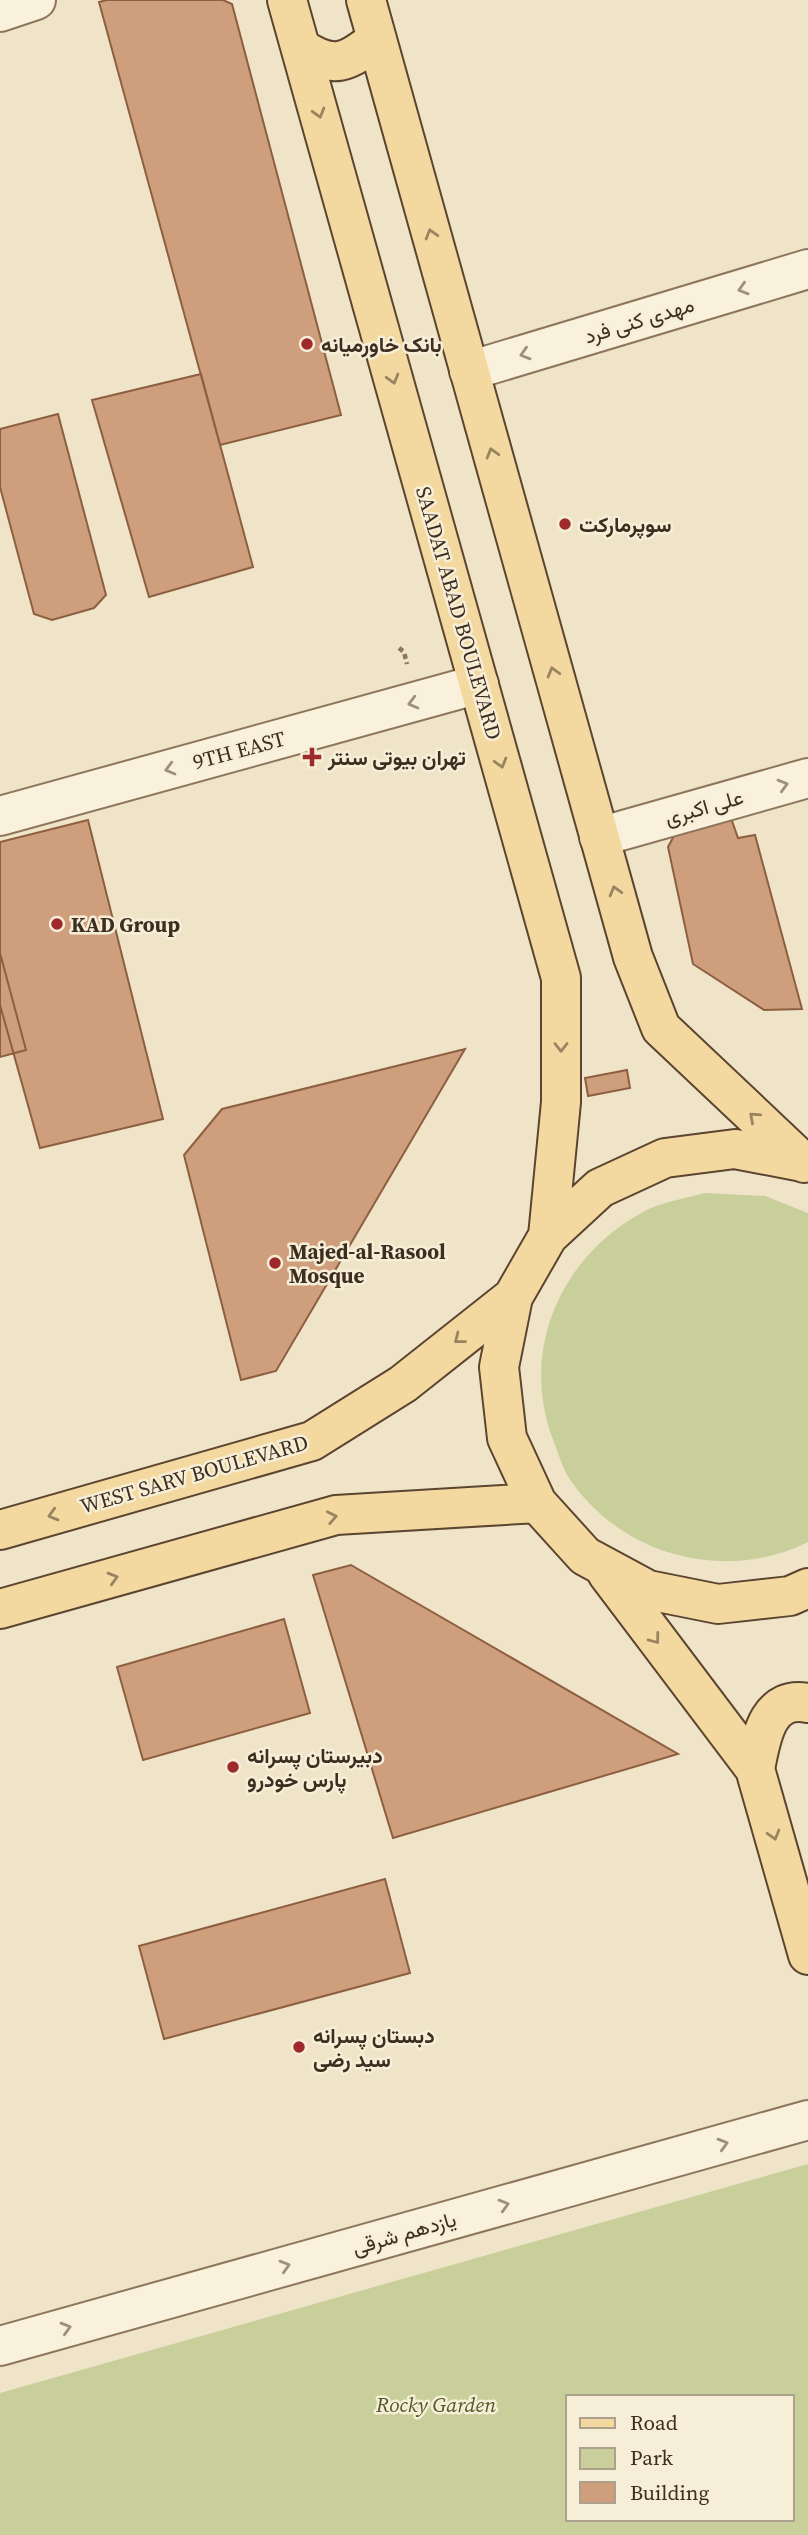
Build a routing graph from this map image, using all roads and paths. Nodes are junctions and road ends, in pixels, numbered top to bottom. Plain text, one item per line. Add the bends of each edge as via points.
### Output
1 (36, 0) edge
2 (287, 0) edge
3 (366, 0) edge
4 (0, 12) edge
5 (377, 39) junction
6 (301, 48) junction
7 (808, 269) edge
8 (469, 371) junction
9 (479, 684) junction
10 (808, 778) edge
11 (0, 816) edge
12 (599, 837) junction
13 (806, 1164) edge
14 (548, 1236) junction
15 (513, 1297) junction
16 (537, 1503) junction
17 (0, 1530) edge
18 (601, 1564) junction
19 (808, 1588) edge
20 (0, 1609) edge
21 (808, 1703) edge
22 (755, 1769) junction
23 (808, 1955) edge
24 (808, 2120) edge
25 (0, 2346) edge

1 - 4 street
2 - 6 main road, SAADAT ABAD BOULEVARD
3 - 5 main road
5 - 6 main road via 339,62 323,63
8 -> 5 main road
6 -> 9 main road, SAADAT ABAD BOULEVARD
7 -> 8 street, مهدی کنی فرد
12 -> 8 main road
9 -> 11 street, 9TH EAST
9 -> 14 main road, SAADAT ABAD BOULEVARD via 561,978 561,1102
12 -> 10 street, علی اکبری
13 -> 12 main road via 661,1028 633,957
13 - 14 main road via 735,1149 665,1158 600,1188
14 - 15 main road
15 - 16 main road via 499,1367 506,1438
15 -> 17 main road, WEST SARV BOULEVARD via 403,1384 312,1441
16 - 18 main road via 585,1556
20 -> 16 main road via 336,1515
18 - 19 main road via 648,1590 718,1604 790,1596
18 -> 22 main road
21 - 22 main road via 780,1709 765,1722
22 -> 23 main road
25 -> 24 street, یازدهم شرقی

